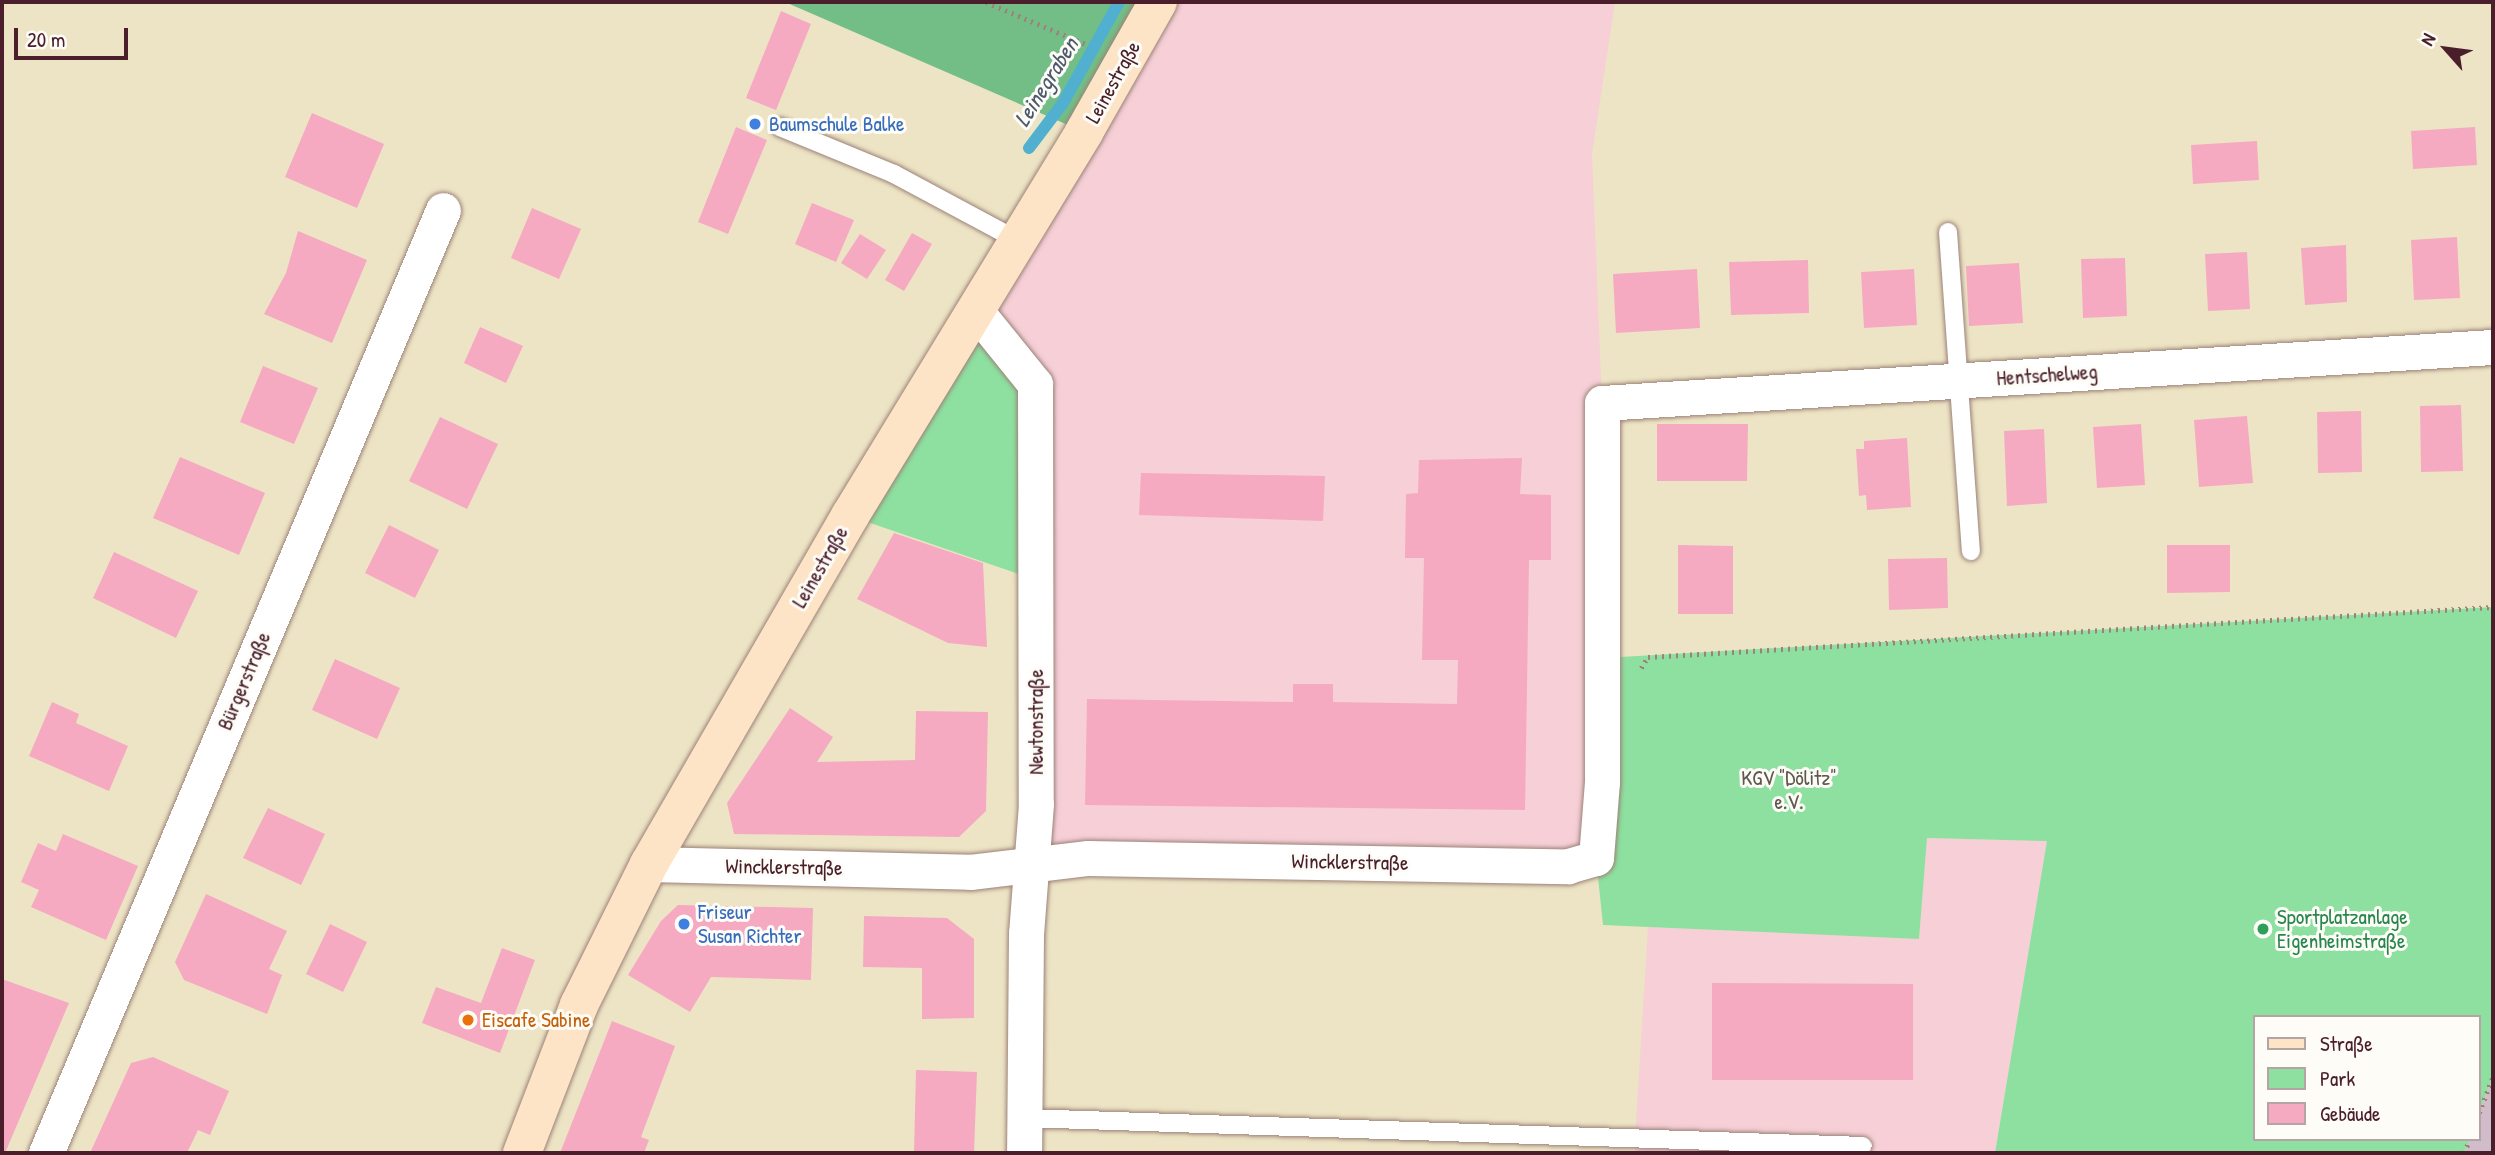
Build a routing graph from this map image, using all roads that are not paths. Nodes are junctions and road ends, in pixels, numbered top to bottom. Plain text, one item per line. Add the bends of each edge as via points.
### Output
1 (1158, 2) edge
2 (780, 127) dead end
3 (443, 210) dead end
4 (1948, 232) dead end
5 (1019, 241) junction
6 (976, 311) junction
7 (2493, 347) edge
8 (1959, 381) junction
9 (1602, 403) joint
10 (1971, 551) dead end
11 (649, 864) junction
12 (1031, 866) junction
13 (1024, 1118) junction
14 (1863, 1146) dead end
15 (46, 1153) edge
16 (522, 1153) edge
17 (1024, 1153) edge

1 - 5 main road, Leinestraße
2 - 5 lane via 894,174
3 - 15 street, Bürgerstraße
4 - 8 lane
5 - 6 main road, Leinestraße
6 - 11 main road, Leinestraße via 843,527
6 - 12 street, Newtonstraße via 1035,384 1036,804
7 - 8 street, Hentschelweg
8 - 9 street, Hentschelweg
8 - 10 lane
9 - 12 street, Wincklerstraße via 1602,769 1596,858 1568,866 1088,858
11 - 12 street, Wincklerstraße via 970,872
11 - 16 main road, Leinestraße via 579,1005
12 - 13 street, Newtonstraße
13 - 14 lane
13 - 17 street, Newtonstraße

